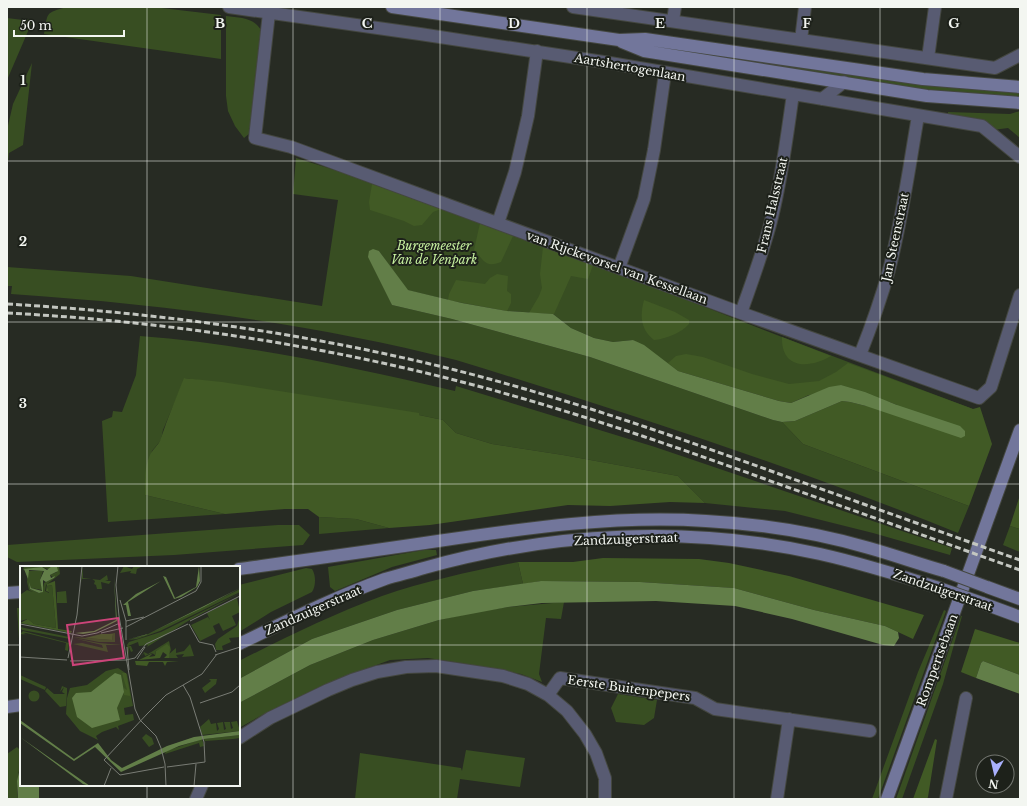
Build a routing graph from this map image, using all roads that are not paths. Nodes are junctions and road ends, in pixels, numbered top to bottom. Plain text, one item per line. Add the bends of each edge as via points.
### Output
1 (229, 7) edge
2 (392, 7) edge
3 (573, 7) edge
4 (675, 7) edge
5 (805, 7) edge
6 (934, 7) edge
7 (269, 13) junction
8 (673, 21) junction
9 (619, 40) junction
10 (801, 40) junction
11 (537, 52) junction
12 (1020, 55) edge
13 (928, 58) junction
14 (665, 73) junction
15 (844, 82) junction
16 (1020, 87) edge
17 (793, 94) junction
18 (822, 99) junction
19 (1020, 103) edge
20 (918, 116) junction
21 (1020, 157) edge
22 (498, 224) junction
23 (619, 268) junction
24 (1020, 295) edge
25 (741, 313) junction
26 (860, 355) junction
27 (1020, 430) edge
28 (240, 570) edge
29 (20, 592) edge
30 (7, 593) edge
31 (1020, 599) edge
32 (1020, 617) edge
33 (240, 644) edge
34 (548, 695) junction
35 (966, 698) dead end
36 (20, 705) edge
37 (7, 707) edge
38 (789, 719) junction
39 (870, 730) dead end
40 (240, 737) edge
41 (202, 786) edge
42 (196, 799) edge
43 (604, 799) edge
44 (778, 799) edge
45 (887, 799) edge
46 (946, 799) edge

1 - 7 street, Aartshertogenlaan
2 - 9 main road, Aartshertogenlaan
3 - 8 street
4 - 8 street
5 - 10 street
6 - 13 street
7 - 11 street, Aartshertogenlaan
7 - 22 street, van Rijckevorsel van Kessellaan via 255,138 291,147
8 - 10 street
9 - 15 main road, Aartshertogenlaan via 644,51
9 - 16 main road, Aartshertogenlaan via 645,39 923,79
10 - 13 street
11 - 14 street, Aartshertogenlaan
11 - 22 street via 528,116 515,172
12 - 13 street via 995,68
14 - 17 street, Aartshertogenlaan
14 - 23 street via 644,199
15 - 18 street
15 - 19 main road, Aartshertogenlaan via 927,96
17 - 18 street, Aartshertogenlaan
17 - 25 street, Frans Halsstraat via 772,217 760,261
18 - 20 street, Aartshertogenlaan
20 - 21 street, Aartshertogenlaan via 982,126
20 - 26 street, Jan Steenstraat via 889,270
22 - 23 street, van Rijckevorsel van Kessellaan
23 - 25 street, van Rijckevorsel van Kessellaan
24 - 26 street, van Rijckevorsel van Kessellaan via 991,387 979,398
25 - 26 street, van Rijckevorsel van Kessellaan
27 - 45 main road, Rompertsebaan
28 - 31 main road, Zandzuigerstraat, bridge via 524,528 588,522 706,521 800,533 868,548 944,571
29 - 30 main road
32 - 33 main road, Zandzuigerstraat, bridge via 865,564 818,553 706,538 590,538 527,545 462,558 386,579 325,603
34 - 38 street, Eerste Buitenpepers via 560,678 695,698 715,709
34 - 40 street via 528,684 503,676 436,666 406,667 378,672 334,688 270,718
34 - 43 street via 567,711 596,753 605,778
35 - 46 street
36 - 37 main road
38 - 39 street, Eerste Buitenpepers
38 - 44 street
41 - 42 street

